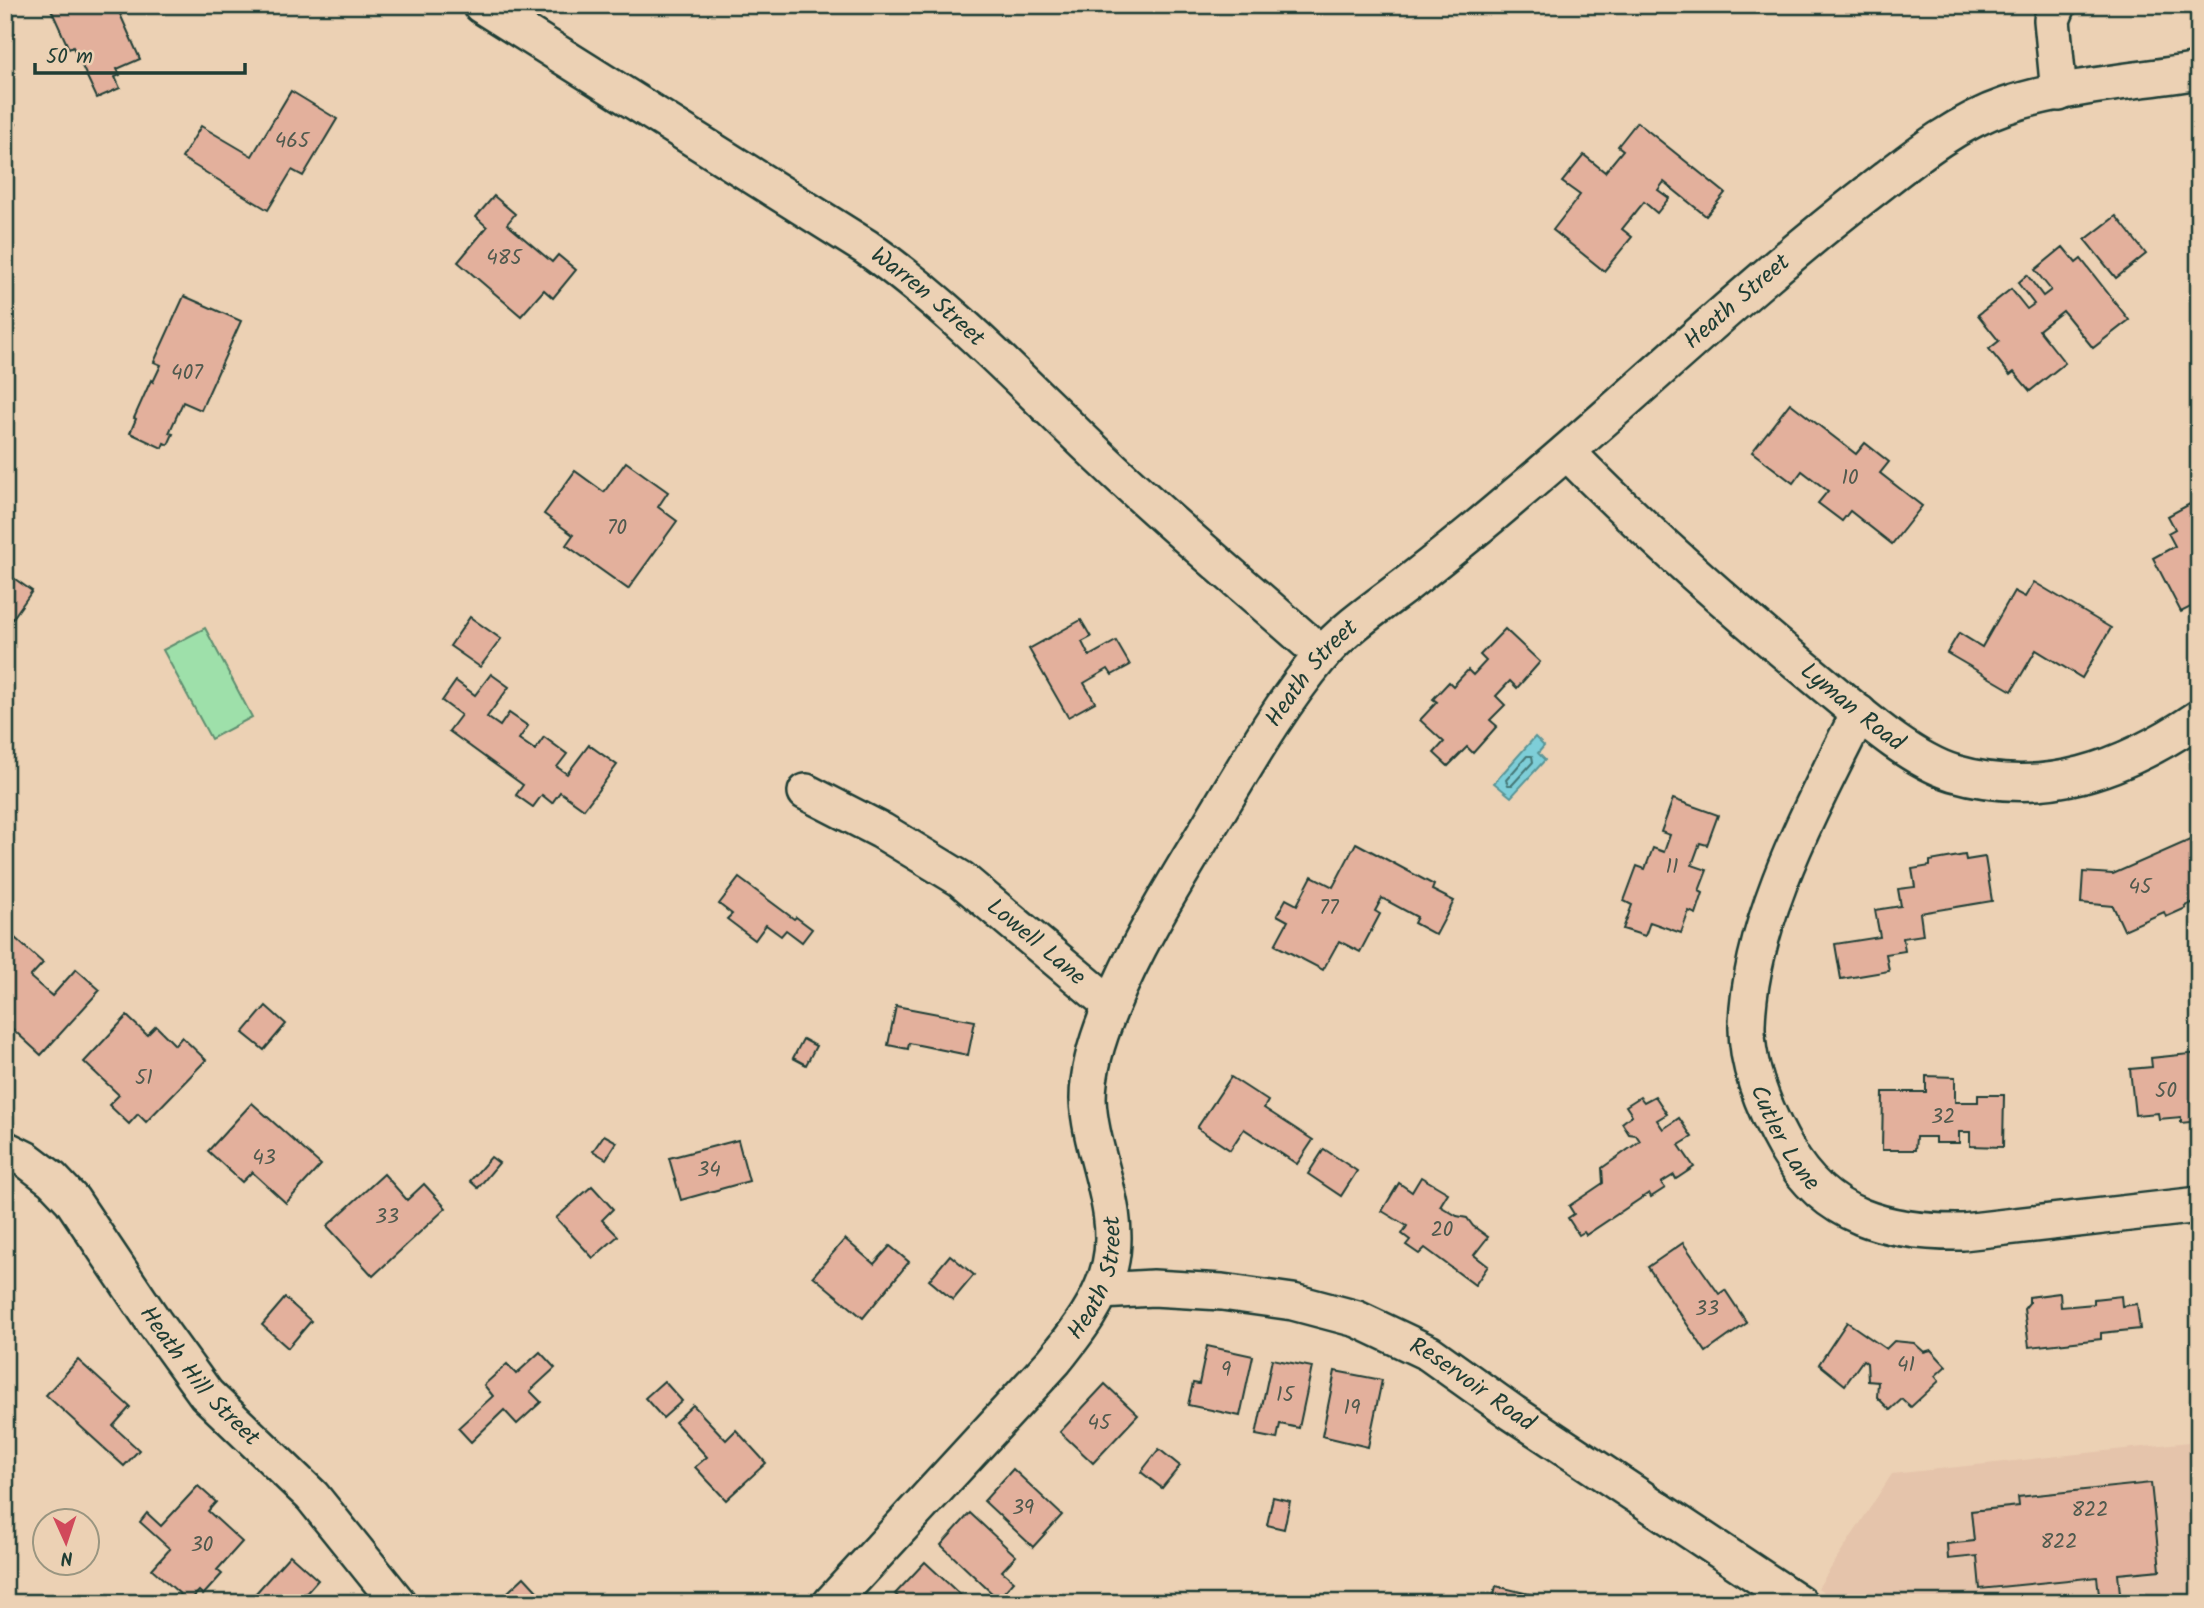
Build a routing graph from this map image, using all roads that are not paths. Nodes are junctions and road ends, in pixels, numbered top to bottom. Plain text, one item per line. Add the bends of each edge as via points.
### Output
1 (481, 5) edge
2 (2058, 5) edge
3 (2199, 71) edge
4 (2059, 93) junction
5 (1567, 452) junction
6 (1322, 655) junction
7 (1859, 713) junction
8 (2199, 719) edge
9 (806, 792) dead end
10 (1111, 1005) junction
11 (5, 1149) edge
12 (2199, 1205) edge
13 (1101, 1291) junction
14 (398, 1603) edge
15 (831, 1603) edge
16 (1799, 1603) edge

1 - 6 street, Warren Street via 908,278 1145,499
2 - 4 street via 2052,20
3 - 4 street, Heath Street
4 - 5 street, Heath Street via 2004,106 1940,138 1823,228
5 - 6 street, Heath Street
5 - 7 street, Lyman Road via 1735,612
6 - 10 street, Heath Street via 1274,719 1154,919
7 - 8 street, Lyman Road via 1924,761 1953,773 2012,783 2056,781 2094,772 2144,751
7 - 12 street, Cutler Lane via 1799,833 1766,924 1750,994 1747,1026 1754,1073 1772,1123 1799,1172 1833,1204 1854,1214 1938,1232
9 - 10 street, Lowell Lane via 961,879
10 - 13 street, Heath Street via 1090,1068 1088,1100 1113,1229 1110,1264
11 - 14 street, Heath Hill Street via 27,1160 72,1199 206,1394 312,1496
13 - 15 street, Heath Street via 1082,1326 1054,1361
13 - 16 street, Reservoir Road via 1222,1292 1293,1302 1357,1320 1429,1353

